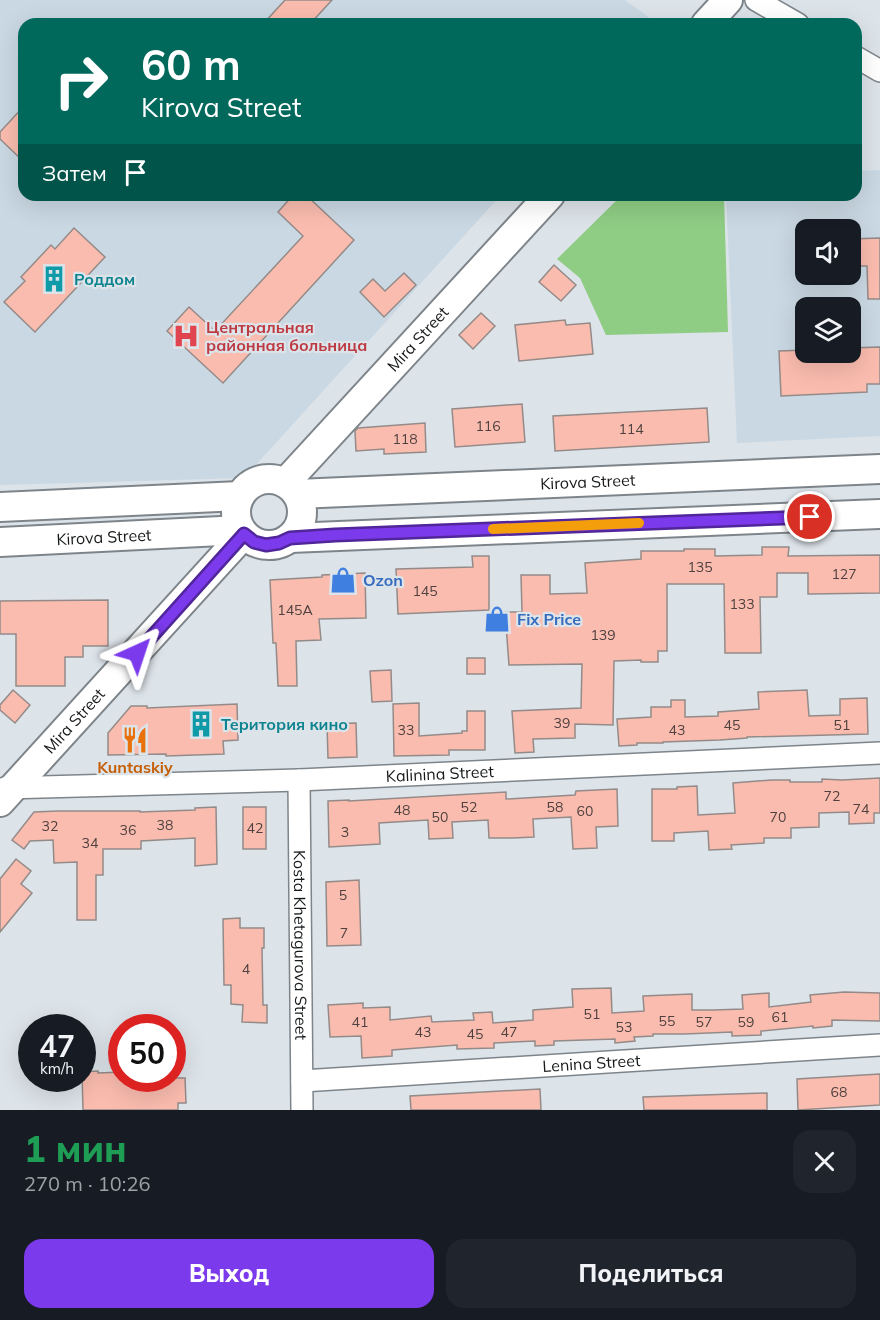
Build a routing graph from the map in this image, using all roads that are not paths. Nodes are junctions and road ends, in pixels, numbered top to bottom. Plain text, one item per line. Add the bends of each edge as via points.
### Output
1 (728, 0) edge
2 (756, 0) edge
3 (712, 18) edge
4 (788, 18) edge
5 (862, 60) edge
6 (880, 71) edge
7 (545, 201) edge
8 (880, 469) edge
9 (716, 476) junction
10 (291, 488) junction
11 (240, 496) junction
12 (0, 507) edge
13 (880, 514) edge
14 (717, 520) junction
15 (243, 532) junction
16 (290, 538) junction
17 (0, 542) edge
18 (880, 753) edge
19 (300, 780) junction
20 (4, 793) edge
21 (880, 1045) edge
22 (302, 1081) junction
23 (302, 1110) edge

1 - 3 street
2 - 4 street
5 - 6 street
7 - 10 street, Mira Street
8 - 9 street, Kirova Street
9 - 10 street, Kirova Street
9 - 14 street
10 - 11 street, Kirova Street via 273,479 260,480
10 - 16 street via 301,505 302,517
11 - 12 street, Kirova Street
11 - 15 street via 236,508
13 - 14 street, Kirova Street
14 - 16 street, Kirova Street
15 - 16 street, Kirova Street via 254,542 266,545
15 - 17 street, Kirova Street
15 - 20 street, Mira Street
18 - 19 street, Kalinina Street
19 - 20 street, Kalinina Street
19 - 22 street, Kosta Khetagurova Street
21 - 22 street, Lenina Street
22 - 23 street, Kosta Khetagurova Street

